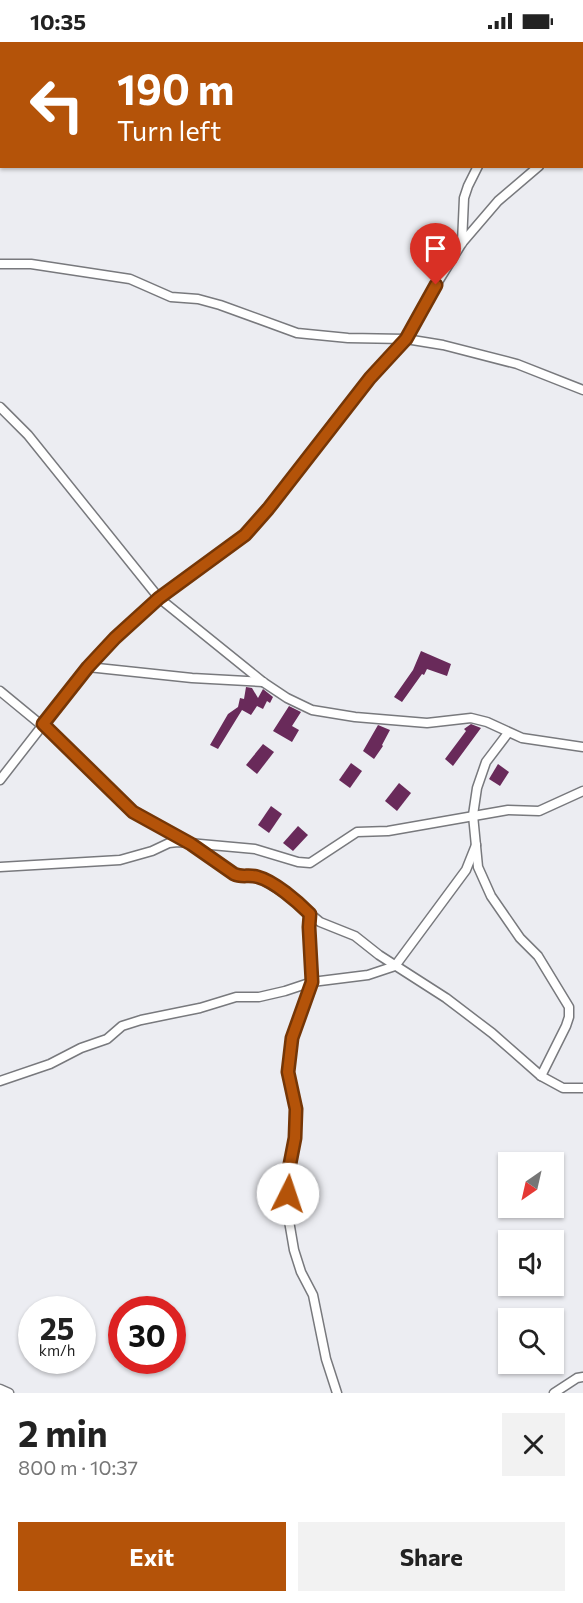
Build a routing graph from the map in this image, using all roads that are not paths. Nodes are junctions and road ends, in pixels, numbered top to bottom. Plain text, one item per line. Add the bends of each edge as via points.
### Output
1 (477, 168) edge
2 (537, 168) edge
3 (462, 243) junction
4 (0, 264) edge
5 (406, 339) junction
6 (583, 390) edge
7 (0, 407) edge
8 (159, 598) junction
9 (88, 667) junction
10 (263, 682) junction
11 (0, 691) edge
12 (43, 724) junction
13 (508, 733) junction
14 (583, 747) edge
15 (0, 780) edge
16 (583, 791) edge
17 (473, 815) junction
18 (191, 844) junction
19 (476, 845) junction
20 (0, 867) edge
21 (310, 914) junction
22 (396, 966) junction
23 (312, 982) junction
24 (541, 1076) junction
25 (0, 1081) edge
26 (583, 1088) edge
27 (583, 1377) edge
28 (0, 1389) edge
29 (9, 1393) edge
30 (337, 1393) edge
31 (554, 1393) edge

1 - 3 street via 464,198
2 - 3 street via 498,201
3 - 5 street
4 - 5 street via 31,264 130,279 171,297 220,305 297,333
5 - 6 street via 517,364
5 - 8 street via 245,535
7 - 8 street via 28,435
8 - 9 street
8 - 10 street
9 - 10 street
9 - 12 street
10 - 13 street via 312,710 427,723 471,718
11 - 12 street
12 - 15 street
12 - 18 street via 133,812
13 - 14 street
13 - 17 street via 486,762
16 - 17 street via 539,811
17 - 18 street via 388,831 357,832 310,863 255,849
17 - 19 street
18 - 20 street via 170,843 120,860
18 - 21 street via 234,874 258,877 275,886
19 - 22 street via 466,870
19 - 24 street via 478,867 491,896 520,938 538,956 569,1007 566,1026
21 - 22 street via 324,925 355,936
21 - 23 street
22 - 23 street via 368,975
22 - 24 street via 492,1033
23 - 25 street via 122,1026 107,1039
23 - 30 street via 292,1038 288,1072 296,1109 288,1174 288,1215 301,1272 314,1295
24 - 26 street via 563,1088
27 - 31 street
28 - 29 street

